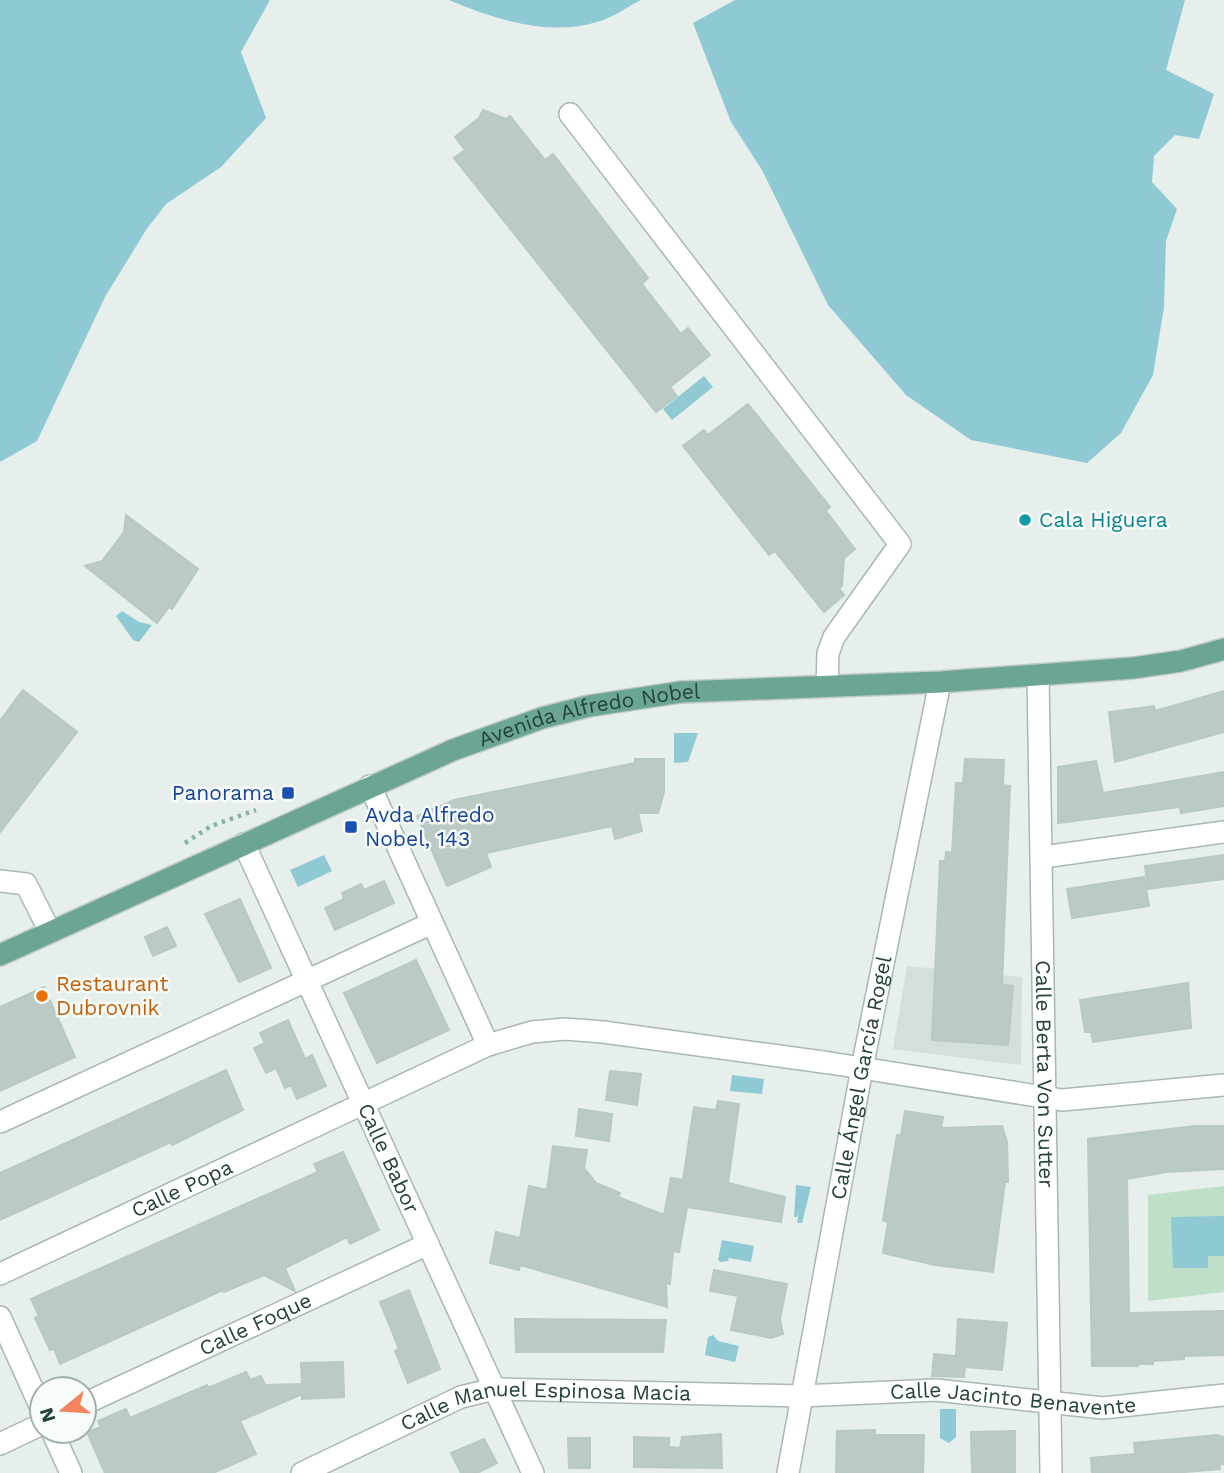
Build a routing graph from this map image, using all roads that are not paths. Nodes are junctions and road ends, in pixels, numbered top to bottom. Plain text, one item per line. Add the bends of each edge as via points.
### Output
1 (570, 114) dead end
2 (1224, 649) edge
3 (1038, 675) junction
4 (940, 682) junction
5 (827, 687) junction
6 (370, 786) junction
7 (1224, 832) edge
8 (244, 844) junction
9 (1044, 857) junction
10 (0, 881) edge
11 (432, 922) junction
12 (50, 932) junction
13 (0, 955) edge
14 (307, 980) junction
15 (488, 1045) junction
16 (862, 1068) junction
17 (1224, 1085) edge
18 (1046, 1098) junction
19 (363, 1104) junction
20 (0, 1122) edge
21 (428, 1244) junction
22 (0, 1274) edge
23 (0, 1317) edge
24 (28, 1379) edge
25 (494, 1389) junction
26 (1224, 1395) edge
27 (801, 1396) junction
28 (98, 1397) edge
29 (1049, 1403) junction
30 (28, 1431) edge
31 (0, 1444) edge
32 (58, 1445) edge
33 (71, 1473) edge
34 (302, 1473) edge
35 (533, 1473) edge
36 (788, 1473) edge
37 (1051, 1473) edge

1 - 5 street via 900,544 834,636 828,653
2 - 3 main road, Avenida Alfredo Nobel via 1133,668
3 - 4 main road, Avenida Alfredo Nobel
3 - 9 street, Calle Berta Von Sutter
4 - 5 main road, Avenida Alfredo Nobel
4 - 16 street, Calle Ángel García Rogel
5 - 6 main road, Avenida Alfredo Nobel via 681,692 589,706 495,733
6 - 8 main road, Avenida Alfredo Nobel
6 - 11 street
7 - 9 street
8 - 12 main road, Avenida Alfredo Nobel
8 - 14 street, Calle Babor
9 - 18 street, Calle Berta Von Sutter
10 - 12 street via 26,884
11 - 14 street
11 - 15 street
12 - 13 main road, Avenida Alfredo Nobel
14 - 19 street, Calle Babor
14 - 20 street
15 - 16 street, Calle Popa via 532,1032 565,1029
15 - 19 street, Calle Popa
16 - 18 street, Calle Popa
16 - 27 street, Calle Ángel García Rogel
17 - 18 street, Calle Popa
18 - 29 street, Calle Berta Von Sutter
19 - 21 street, Calle Babor
19 - 22 street, Calle Popa
21 - 25 street, Calle Babor
21 - 28 street, Calle Foque
23 - 24 street
25 - 27 street, Calle Manuel Espinosa Macia
25 - 34 street, Calle Manuel Espinosa Macia via 461,1397
25 - 35 street, Calle Babor
26 - 29 street, Calle Jacinto Benavente via 1103,1408
27 - 29 street, Calle Jacinto Benavente via 936,1390
27 - 36 street, Calle Ángel García Rogel
29 - 37 street, Calle Berta Von Sutter
30 - 31 street
32 - 33 street

